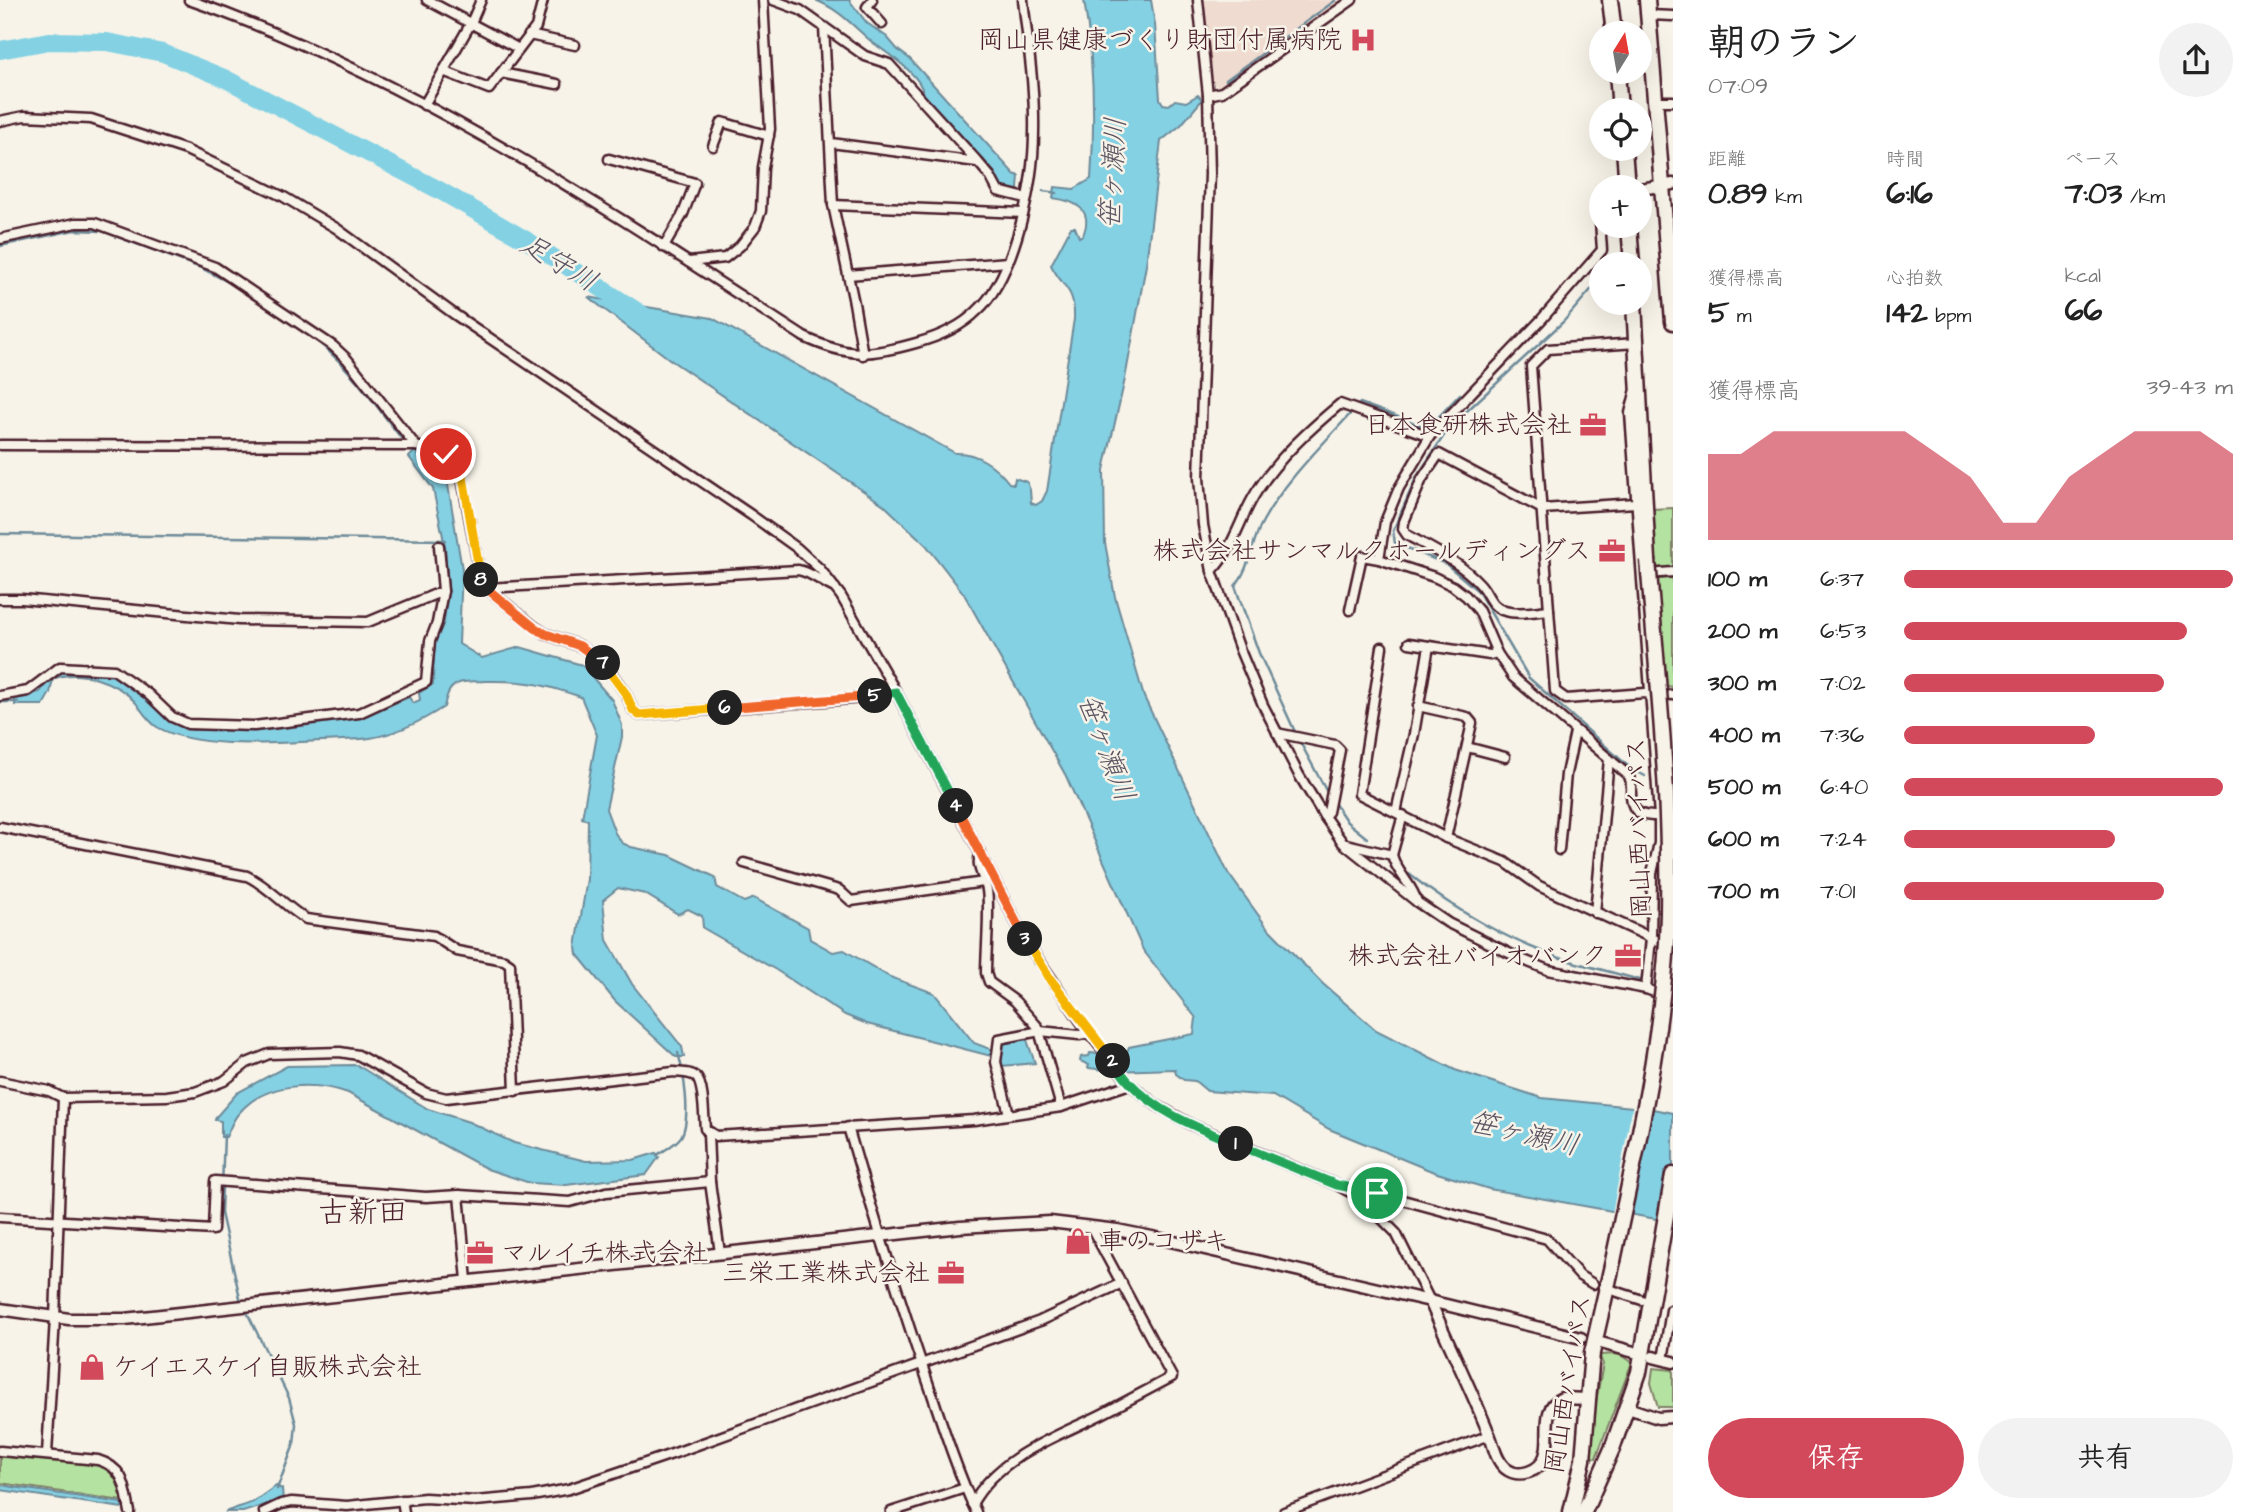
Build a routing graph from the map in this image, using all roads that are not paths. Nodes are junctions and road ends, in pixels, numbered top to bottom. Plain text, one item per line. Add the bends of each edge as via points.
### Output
1 (188, 0) edge
2 (427, 0) edge
3 (481, 0) edge
4 (542, 0) edge
5 (764, 0) edge
6 (773, 0) edge
7 (872, 0) edge
8 (1023, 0) edge
9 (1198, 0) edge
10 (1352, 0) edge
11 (1610, 0) edge
12 (1648, 8) edge
13 (1673, 16) edge
14 (1613, 21) edge
15 (471, 23) junction
16 (882, 24) dead end
17 (824, 27) junction
18 (529, 35) junction
19 (575, 45) dead end
20 (519, 50) junction
21 (443, 71) junction
22 (501, 73) junction
23 (557, 84) dead end
24 (1208, 95) junction
25 (1656, 101) junction
26 (1673, 101) edge
27 (424, 105) junction
28 (0, 121) edge
29 (769, 136) junction
30 (831, 143) junction
31 (713, 146) dead end
32 (609, 159) dead end
33 (978, 162) junction
34 (1668, 185) edge
35 (1026, 198) junction
36 (833, 205) junction
37 (1023, 213) junction
38 (1601, 238) edge
39 (0, 239) edge
40 (664, 247) junction
41 (689, 262) junction
42 (1008, 262) junction
43 (1671, 264) edge
44 (848, 275) junction
45 (1635, 315) edge
46 (1673, 323) edge
47 (1637, 344) junction
48 (863, 355) junction
49 (1638, 385) junction
50 (1430, 436) junction
51 (0, 445) edge
52 (416, 446) junction
53 (1636, 503) junction
54 (1542, 509) junction
55 (439, 546) dead end
56 (1379, 559) junction
57 (1212, 571) junction
58 (1673, 572) edge
59 (1641, 575) junction
60 (486, 588) junction
61 (835, 588) junction
62 (443, 591) junction
63 (0, 599) edge
64 (1350, 610) dead end
65 (1549, 610) junction
66 (1409, 643) dead end
67 (1429, 646) junction
68 (1382, 647) dead end
69 (1497, 653) junction
70 (896, 692) junction
71 (1651, 693) junction
72 (1673, 695) edge
73 (0, 696) edge
74 (1418, 706) junction
75 (1575, 732) junction
76 (1277, 733) junction
77 (1467, 747) junction
78 (1505, 757) dead end
79 (1609, 760) junction
80 (1399, 813) junction
81 (1324, 816) junction
82 (1659, 816) junction
83 (1673, 816) edge
84 (0, 827) edge
85 (1446, 838) junction
86 (1343, 843) junction
87 (1559, 850) dead end
88 (981, 853) junction
89 (1392, 855) junction
90 (744, 863) dead end
91 (984, 882) junction
92 (1417, 902) junction
93 (1595, 913) junction
94 (1651, 938) junction
95 (1673, 948) edge
96 (1646, 984) junction
97 (1673, 999) edge
98 (1040, 1031) junction
99 (1092, 1036) junction
100 (0, 1081) edge
101 (1130, 1084) junction
102 (515, 1091) junction
103 (63, 1098) junction
104 (1061, 1107) junction
105 (1009, 1114) junction
106 (848, 1127) junction
107 (708, 1133) junction
108 (1673, 1175) edge
109 (710, 1182) junction
110 (1337, 1185) junction
111 (459, 1195) junction
112 (0, 1217) edge
113 (59, 1223) junction
114 (1091, 1227) junction
115 (880, 1235) junction
116 (720, 1252) junction
117 (467, 1280) junction
118 (1122, 1283) junction
119 (1593, 1284) dead end
120 (1612, 1290) dead end
121 (1642, 1300) dead end
122 (1430, 1301) junction
123 (1661, 1306) dead end
124 (0, 1309) edge
125 (1672, 1310) edge
126 (55, 1318) junction
127 (1581, 1338) dead end
128 (1601, 1343) dead end
129 (1634, 1352) dead end
130 (1663, 1360) edge
131 (921, 1364) junction
132 (1588, 1399) junction
133 (1628, 1408) junction
134 (1673, 1417) edge
135 (1490, 1435) junction
136 (1612, 1449) junction
137 (0, 1451) edge
138 (47, 1454) junction
139 (965, 1488) junction
140 (402, 1500) junction
141 (974, 1508) edge
142 (1574, 1509) edge
143 (130, 1512) edge
144 (264, 1512) edge
145 (404, 1512) edge
146 (891, 1512) edge
147 (1284, 1512) edge
148 (1593, 1512) edge

1 - 27 street via 329,55
2 - 15 street
3 - 15 street
4 - 18 street via 536,27
5 - 29 street
6 - 17 street via 800,10
7 - 16 street via 867,6
8 - 35 street via 1034,134
9 - 24 street
10 - 24 street via 1222,92
11 - 14 highway
12 - 13 street
12 - 25 highway
15 - 20 street
15 - 21 street
17 - 30 street
17 - 33 street via 865,56 889,64
18 - 19 street
18 - 20 street
20 - 22 street
21 - 22 street via 489,89
21 - 27 street
22 - 23 street
24 - 57 street via 1210,174 1199,478
25 - 26 street
25 - 34 highway
27 - 40 street via 568,186
28 - 61 street via 24,116 91,119 186,150 284,197 336,228 454,314 751,515 797,548
29 - 31 street via 722,122
29 - 41 street via 755,227 725,258
30 - 33 street
30 - 36 street
32 - 40 street via 695,183
33 - 35 street via 998,191
34 - 43 highway
35 - 37 street
36 - 37 street
36 - 44 street
37 - 42 street
38 - 50 street via 1598,255
39 - 52 street via 95,223 215,267 333,345
40 - 41 street
41 - 48 street via 804,337 828,348
42 - 44 street
42 - 48 street via 987,300 961,323 921,342
43 - 46 highway
44 - 48 street
45 - 47 highway, 岡山西バイパス
47 - 49 highway, 岡山西バイパス
47 - 54 street via 1548,349 1531,366
49 - 53 street via 1630,413
49 - 132 highway, 岡山西バイパス, bridge via 1666,794 1667,942 1649,1082 1592,1353
50 - 56 street via 1399,488 1385,522
50 - 57 street via 1340,404 1306,433 1257,491 1224,559
51 - 52 street
52 - 60 street via 451,456 460,467
53 - 54 street
53 - 59 street
54 - 65 street
54 - 65 street via 1439,454 1422,479 1403,529 1481,584 1498,608 1507,612
55 - 62 street
56 - 64 street via 1362,556
56 - 69 street via 1434,577 1466,596 1479,611
57 - 76 street
58 - 59 street
59 - 71 street
60 - 61 street via 798,570
60 - 70 street via 535,628 580,646 604,663 639,715
61 - 70 street
62 - 63 street via 368,622 240,620
62 - 73 street via 430,641 426,682 359,713 254,726 188,724 119,672 90,667 60,667 28,691
65 - 71 street via 1555,691 1566,699
66 - 67 street
67 - 69 street
67 - 74 street
68 - 80 street via 1359,794
69 - 75 street via 1513,677
70 - 88 street
71 - 72 street
71 - 82 street
74 - 77 street via 1468,717 1472,723
74 - 80 street
75 - 79 street
75 - 87 street
76 - 81 street
76 - 81 street via 1335,745 1340,750
77 - 78 street
77 - 85 street
79 - 82 street via 1629,776 1636,811
79 - 93 street
80 - 85 street
80 - 89 street
81 - 86 street
82 - 83 street
82 - 94 street
84 - 102 street via 247,876 264,884 306,919 434,936 457,951 504,960 510,964
85 - 93 street via 1505,862 1539,886
86 - 89 street
86 - 92 street
88 - 91 street via 978,865
88 - 99 street via 1027,943
89 - 92 street via 1395,869 1414,889
90 - 91 street via 839,890 851,901
91 - 98 street via 989,982 1024,1010
92 - 96 street via 1448,923 1548,970
93 - 94 street
94 - 95 street
94 - 96 street
96 - 97 street
98 - 99 street
98 - 104 street
98 - 105 street via 999,1039 997,1054
99 - 101 street
100 - 103 street
101 - 104 street
101 - 110 street via 1192,1125
102 - 103 street via 446,1098 426,1093 358,1055 340,1052 269,1054 195,1092
102 - 107 street via 688,1073 701,1083
103 - 113 street
104 - 105 street
105 - 106 street
106 - 107 street
106 - 115 street
107 - 109 street
108 - 133 highway, 岡山西バイパス via 1642,1361
109 - 111 street via 606,1192 570,1202
109 - 116 street
110 - 119 street via 1546,1239
110 - 122 street via 1361,1198 1396,1233
111 - 113 street via 426,1197 215,1181 213,1230
111 - 117 street
112 - 113 street
113 - 126 street
114 - 115 street via 1002,1223
114 - 118 street
114 - 122 street
115 - 116 street
115 - 131 street
116 - 117 street
117 - 126 street via 125,1319
118 - 131 street via 1040,1321
118 - 141 street via 1172,1377 1014,1460 982,1487
120 - 121 street
122 - 127 street
122 - 135 street
123 - 125 street
124 - 126 street
125 - 130 street
126 - 138 street
128 - 129 street
131 - 139 street
131 - 140 street via 569,1489 475,1500
132 - 135 street via 1562,1398 1550,1406 1544,1460 1524,1473 1505,1468
132 - 142 highway, 岡山西バイパス
133 - 134 street via 1658,1418
133 - 136 highway, 岡山西バイパス
135 - 147 street
136 - 142 highway, 岡山西バイパス
136 - 148 highway
137 - 138 street
138 - 143 street via 111,1464 123,1479
139 - 141 street
139 - 146 street
140 - 144 street via 347,1506 292,1502
140 - 145 street

